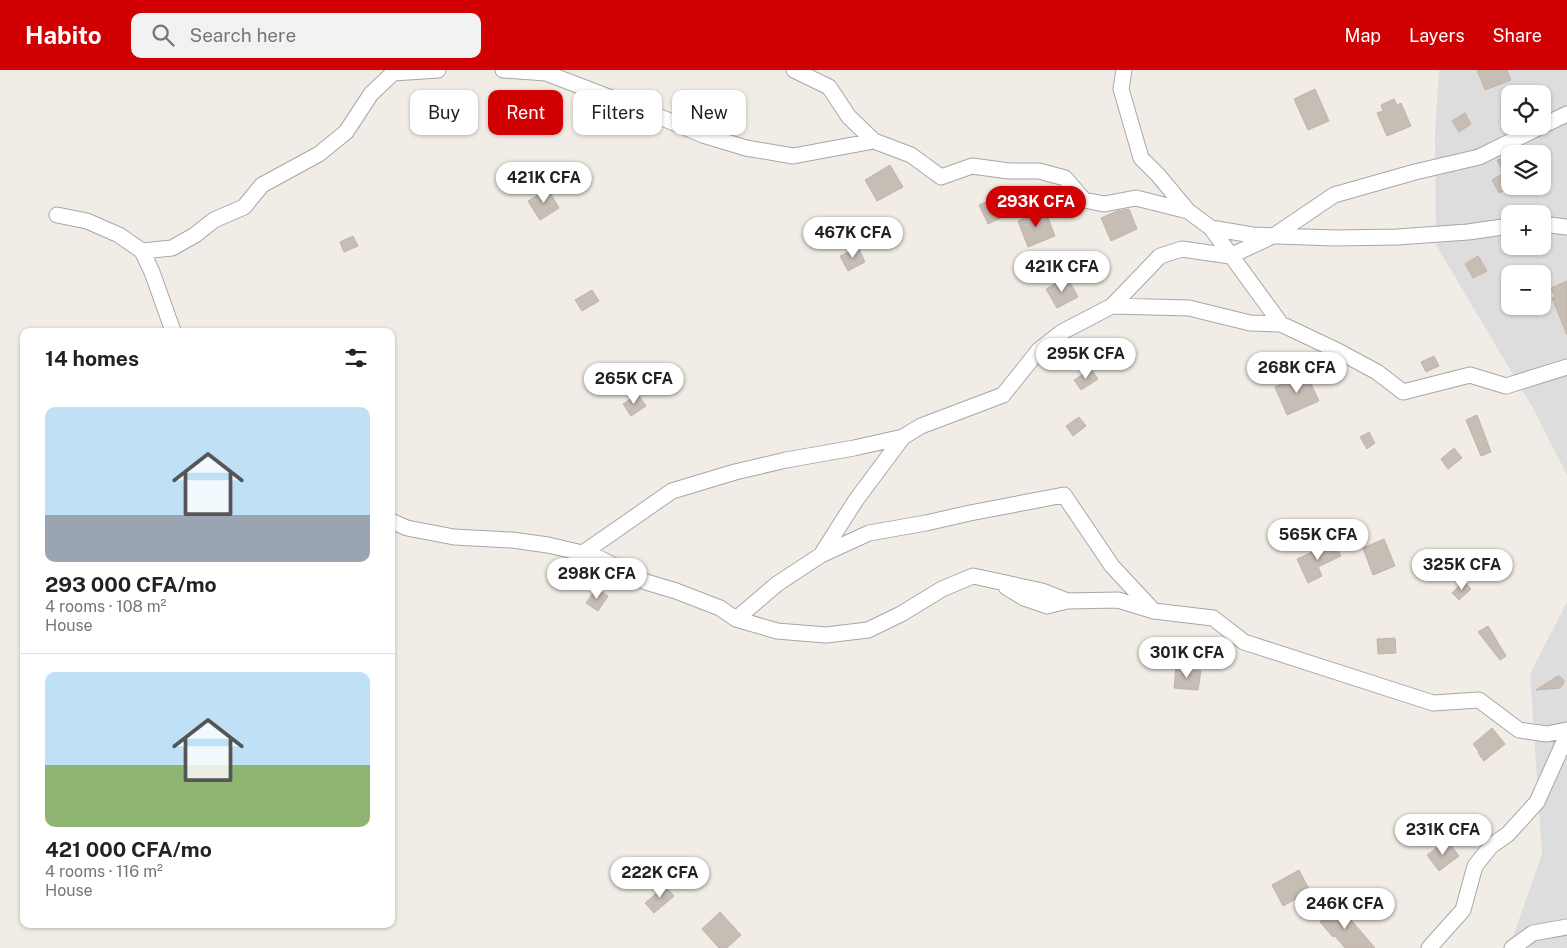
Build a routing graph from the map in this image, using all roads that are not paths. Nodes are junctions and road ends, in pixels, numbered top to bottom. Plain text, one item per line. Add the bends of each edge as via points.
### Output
1 (438, 70) edge
2 (503, 70) edge
3 (794, 70) edge
4 (1124, 70) edge
5 (391, 71) edge
6 (1567, 114) edge
7 (1551, 122) edge
8 (1523, 135) edge
9 (874, 141) junction
10 (1188, 211) junction
11 (57, 215) dead end
12 (1551, 225) edge
13 (1501, 227) edge
14 (1567, 227) edge
15 (1211, 228) junction
16 (1275, 235) junction
17 (142, 251) junction
18 (1230, 256) junction
19 (1112, 306) junction
20 (1281, 324) junction
21 (173, 328) edge
22 (1567, 367) edge
23 (903, 437) junction
24 (395, 523) edge
25 (583, 553) junction
26 (821, 555) junction
27 (1154, 611) junction
28 (736, 620) junction
29 (1566, 740) edge
30 (1567, 927) edge
31 (1429, 948) edge
32 (1512, 948) edge

1 - 5 street
2 - 9 street via 546,73 702,135 746,148 793,156
3 - 9 street via 829,87 849,118
4 - 10 street via 1122,89 1141,158
5 - 17 street via 370,94 346,132 319,154 262,185 244,207 214,220 172,248
6 - 7 street
8 - 16 street via 1479,156 1334,195
9 - 10 street via 911,155 940,176 972,166 1039,171 1065,178 1084,200 1104,204 1136,198
10 - 15 street
11 - 17 street via 87,221 111,231
12 - 14 street
13 - 16 street via 1397,237
15 - 16 street
15 - 18 street
16 - 18 street
17 - 21 street
18 - 19 street via 1182,249 1160,256
18 - 20 street
19 - 20 street via 1189,308 1250,323
19 - 23 street via 1062,332 1039,350 1003,395 921,426
20 - 22 street via 1377,372 1403,392 1470,375 1506,386
23 - 25 street via 734,472 672,491
23 - 26 street via 856,500
24 - 25 street via 454,537 512,540
25 - 28 street via 646,582 720,608
26 - 27 street via 869,533 1064,495 1112,566
26 - 28 street via 777,584
27 - 28 street via 1118,600 1067,601 1042,591 972,576 868,630 826,636 777,631
27 - 29 street via 1214,618 1244,642 1433,703 1479,700 1519,730
29 - 31 street via 1537,802 1475,866 1463,910
30 - 32 street via 1533,933

